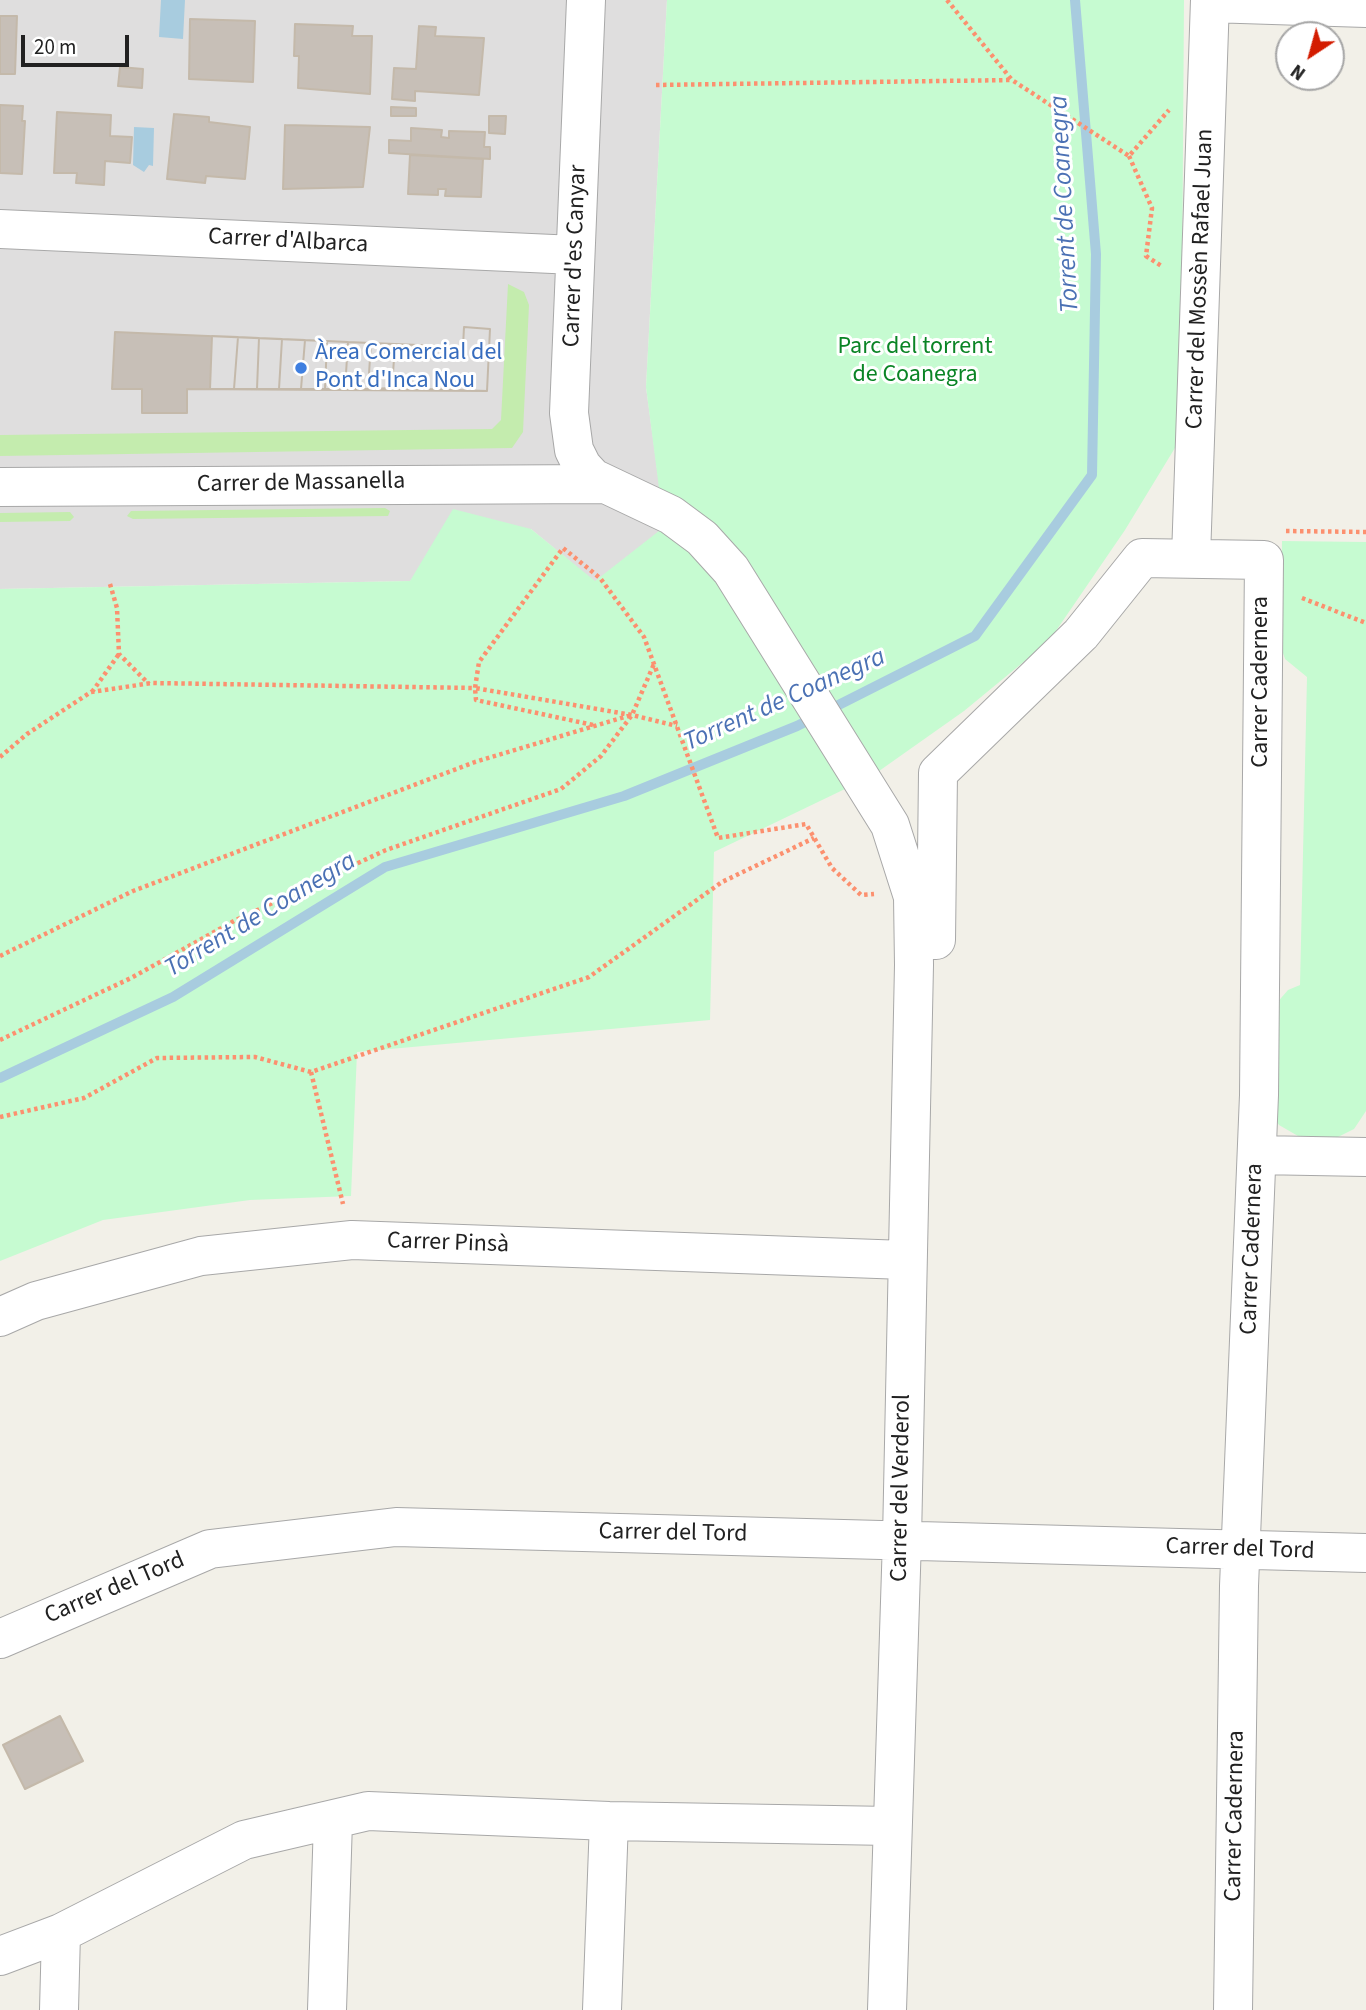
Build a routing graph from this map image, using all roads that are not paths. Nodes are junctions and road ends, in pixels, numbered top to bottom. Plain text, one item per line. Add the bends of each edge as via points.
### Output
1 (586, 0) edge
2 (1210, 2) edge
3 (1366, 8) edge
4 (0, 229) edge
5 (575, 256) junction
6 (0, 487) edge
7 (610, 487) junction
8 (1191, 557) junction
9 (914, 965) junction
10 (1257, 1155) junction
11 (1366, 1157) edge
12 (905, 1260) junction
13 (0, 1317) edge
14 (902, 1539) junction
15 (1240, 1550) junction
16 (1366, 1553) edge
17 (0, 1639) edge
18 (333, 1821) junction
19 (609, 1821) junction
20 (890, 1826) junction
21 (61, 1933) junction
22 (0, 1956) edge
23 (59, 2010) edge
24 (327, 2010) edge
25 (601, 2010) edge
26 (887, 2010) edge
27 (1233, 2010) edge

1 - 5 street, Carrer d'es Canyar
2 - 3 street
2 - 8 street, Carrer del Mossèn Rafael Juan
4 - 5 street, Carrer d'Albarca
5 - 7 street, Carrer d'es Canyar via 569,426 577,458 587,472
6 - 7 street, Carrer de Massanella
7 - 9 street, Carrer del Verderol via 671,515 717,553 741,583 890,825 913,897
8 - 9 street via 1142,558 1081,634 938,772 939,937
8 - 10 street, Carrer Cadernera via 1264,560
9 - 12 street, Carrer del Verderol
10 - 11 street
10 - 15 street, Carrer Cadernera
12 - 13 street, Carrer Pinsà via 352,1240 201,1256 36,1301
12 - 14 street, Carrer del Verderol
14 - 15 street, Carrer del Tord
14 - 17 street, Carrer del Tord via 396,1527 210,1549
14 - 20 street, Carrer del Verderol
15 - 16 street, Carrer del Tord
15 - 27 street, Carrer Cadernera
18 - 19 street via 368,1811
18 - 21 street via 244,1840
18 - 24 street
19 - 20 street
19 - 25 street
20 - 26 street, Carrer del Verderol
21 - 22 street
21 - 23 street

